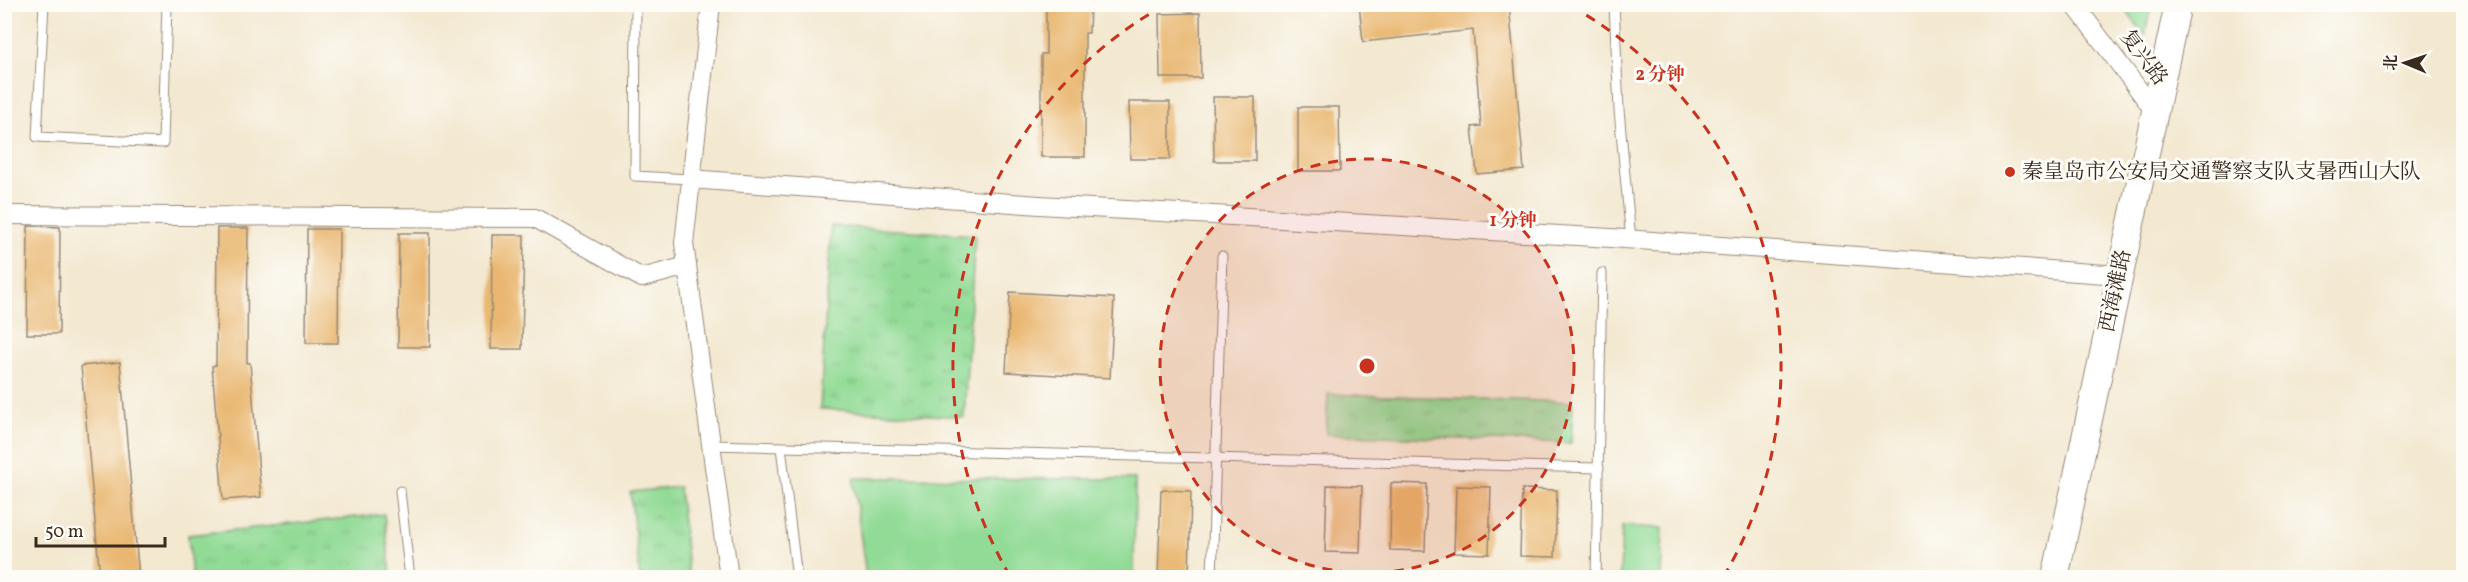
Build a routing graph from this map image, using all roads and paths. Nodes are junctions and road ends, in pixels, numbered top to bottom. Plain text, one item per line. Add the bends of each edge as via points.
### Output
1 (44, 4) edge
2 (167, 4) edge
3 (636, 4) edge
4 (711, 4) edge
5 (1614, 4) edge
6 (2074, 4) edge
7 (2178, 4) edge
8 (2154, 110) junction
9 (690, 179) junction
10 (4, 215) edge
11 (1631, 240) junction
12 (1222, 256) dead end
13 (687, 266) junction
14 (1602, 273) dead end
15 (2119, 275) junction
16 (710, 445) junction
17 (782, 447) junction
18 (1216, 458) junction
19 (1599, 468) junction
20 (400, 491) dead end
21 (410, 578) edge
22 (729, 578) edge
23 (797, 578) edge
24 (1212, 578) edge
25 (1596, 578) edge
26 (2055, 578) edge

1 - 2 lane via 37,137 163,143
3 - 9 lane via 635,176
4 - 9 street
5 - 11 lane
6 - 8 street, 复兴路
7 - 8 main road, 西海滩路
8 - 15 main road, 西海滩路
9 - 11 street via 1040,205
9 - 13 street via 684,243
10 - 13 street via 535,218 642,278
11 - 15 street
12 - 18 lane
13 - 16 street
14 - 19 lane
15 - 26 main road, 西海滩路
16 - 17 lane
16 - 22 street
17 - 18 lane
17 - 23 lane
18 - 19 lane
18 - 24 lane
19 - 25 lane
20 - 21 lane

